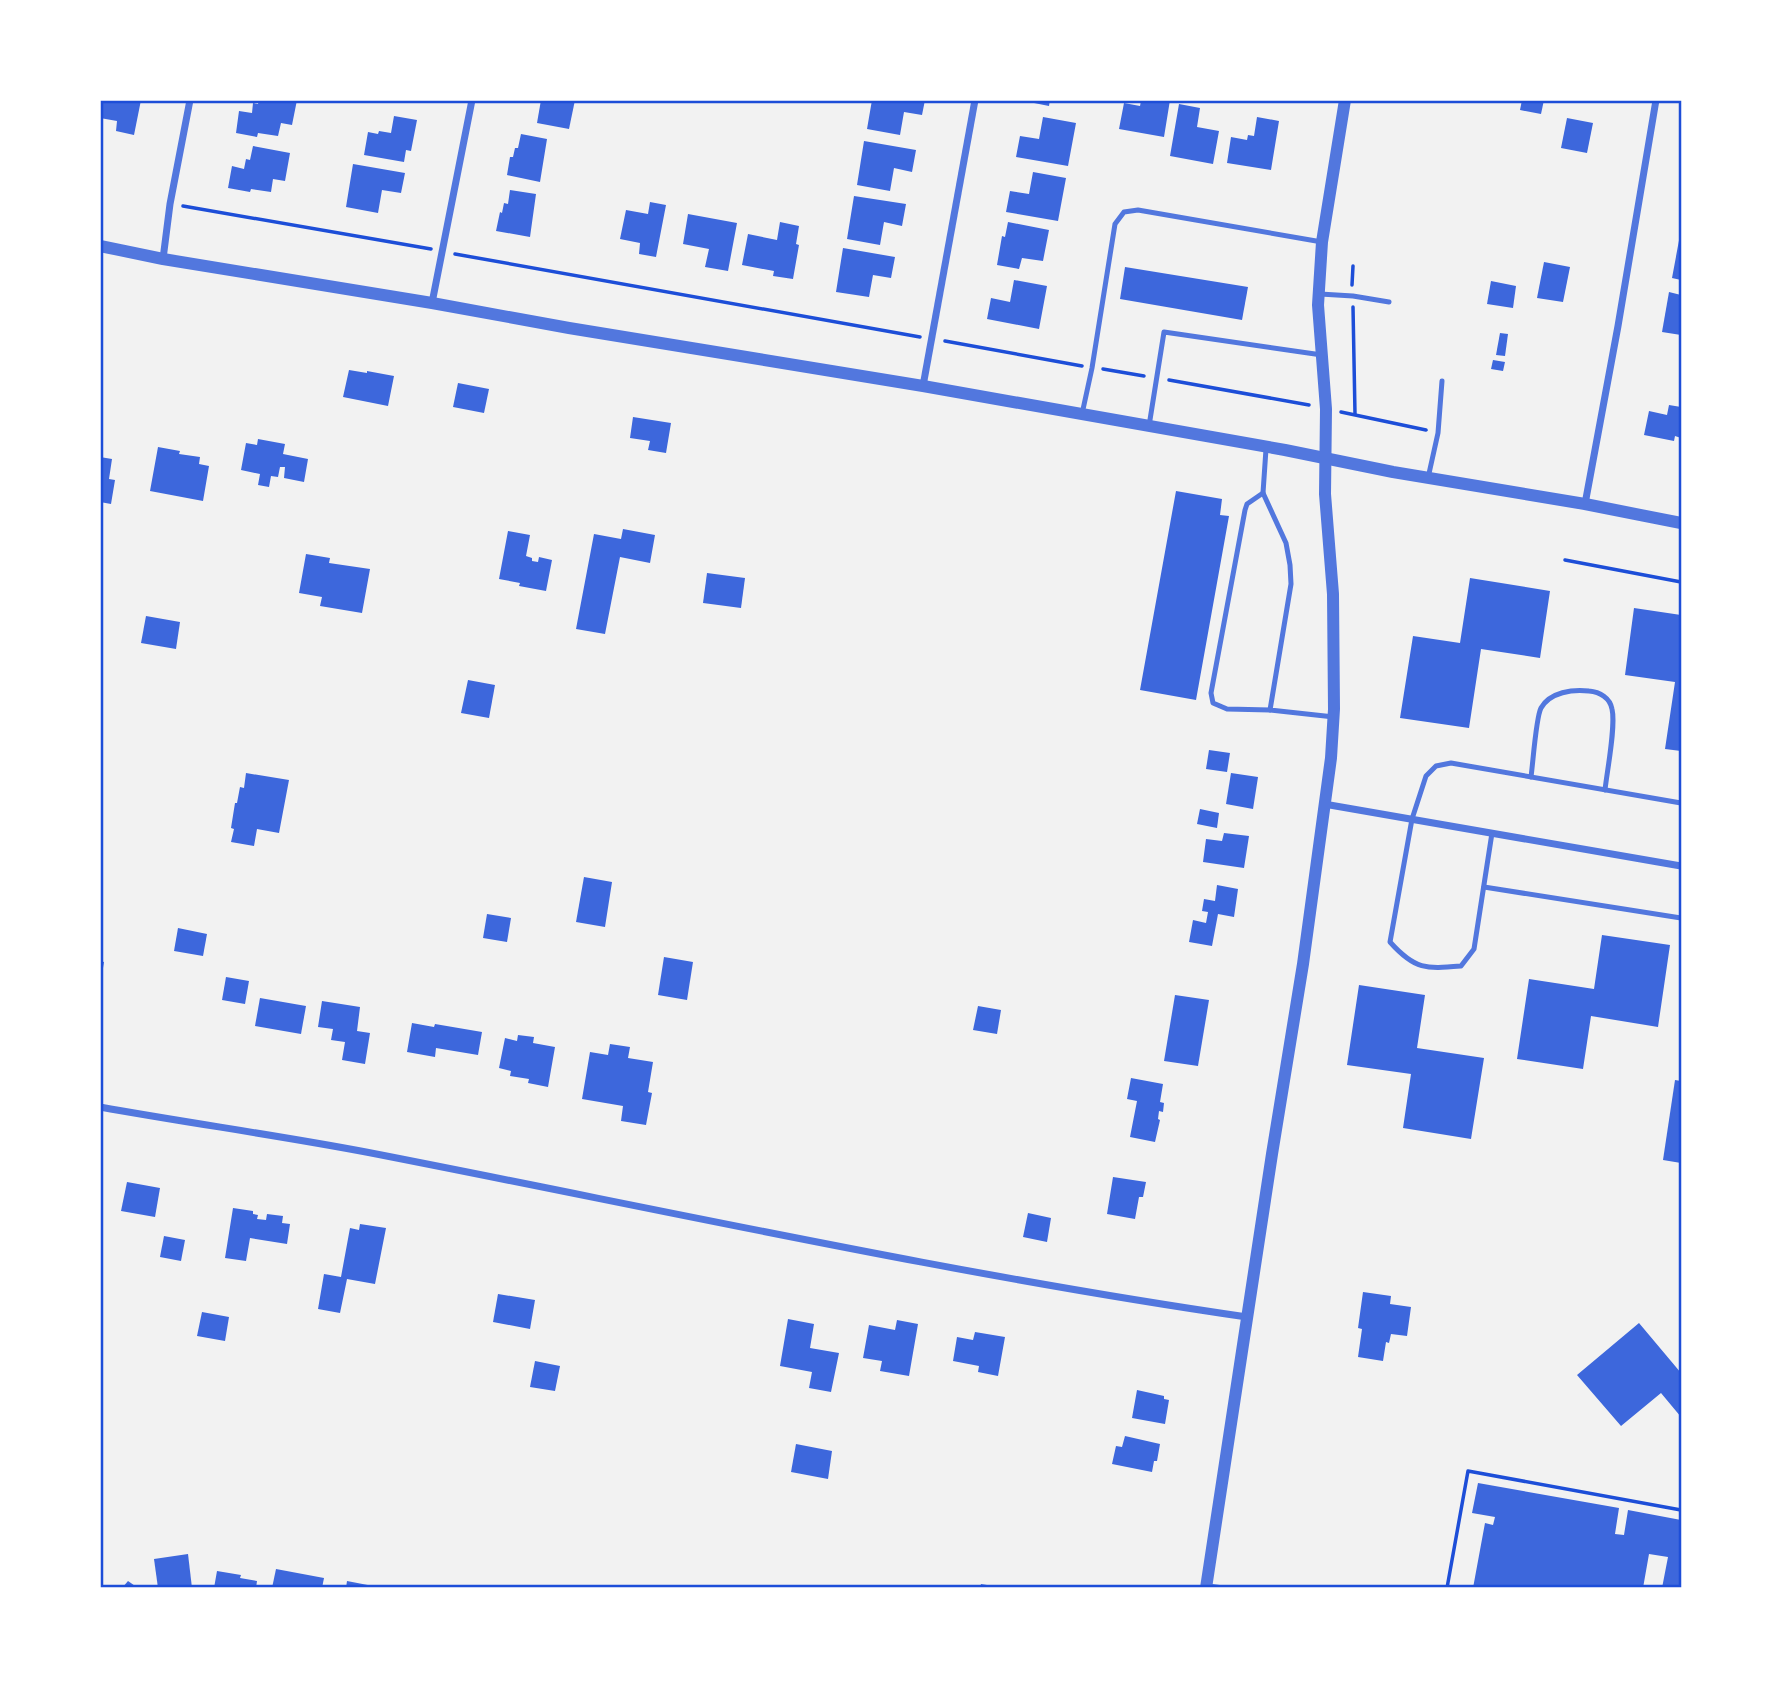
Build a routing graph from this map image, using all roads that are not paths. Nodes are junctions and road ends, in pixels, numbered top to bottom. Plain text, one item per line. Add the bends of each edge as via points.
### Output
1 (190, 100) edge
2 (472, 100) edge
3 (975, 100) edge
4 (1345, 100) edge
5 (1656, 100) edge
6 (1322, 242) junction
7 (100, 246) edge
8 (163, 259) junction
9 (1319, 294) junction
10 (1389, 302) dead end
11 (432, 303) junction
12 (1322, 355) junction
13 (1442, 381) dead end
14 (923, 386) junction
15 (1082, 414) junction
16 (1149, 426) junction
17 (1266, 447) junction
18 (1326, 458) junction
19 (1428, 478) junction
20 (1263, 493) junction
21 (1585, 504) junction
22 (1681, 523) edge
23 (1270, 710) junction
24 (1334, 717) junction
25 (1531, 777) junction
26 (1605, 790) junction
27 (1681, 803) edge
28 (1324, 804) junction
29 (1412, 819) junction
30 (1492, 833) junction
31 (1681, 866) edge
32 (1484, 887) junction
33 (1681, 918) edge
34 (100, 1107) edge
35 (1247, 1317) junction
36 (1206, 1587) edge
37 (1223, 1588) edge

1 - 8 street
2 - 11 street
3 - 14 street
4 - 6 street
5 - 21 street
6 - 9 street
6 - 15 lane via 1138,210 1124,212 1115,225
7 - 8 street
8 - 11 street
9 - 10 lane
9 - 12 street
11 - 14 street
12 - 16 lane via 1164,332
12 - 18 street
13 - 19 lane
14 - 15 street
15 - 16 street
16 - 17 street
17 - 18 street
17 - 20 lane
18 - 19 street
18 - 24 street
19 - 21 street
20 - 23 lane via 1286,543 1291,584
20 - 23 lane via 1245,510 1211,693 1213,703 1227,709
21 - 22 street
23 - 24 lane
24 - 28 street
25 - 26 lane
25 - 26 lane via 1540,709 1562,692 1596,691 1612,708
25 - 29 lane via 1451,762 1436,766 1426,776
26 - 27 lane
28 - 29 street
28 - 35 street
29 - 30 street
29 - 32 lane via 1390,942 1404,958 1430,968 1461,966 1474,949
30 - 31 street
30 - 32 lane
32 - 33 lane
34 - 35 street via 361,1152 817,1243
35 - 36 street
36 - 37 lane

